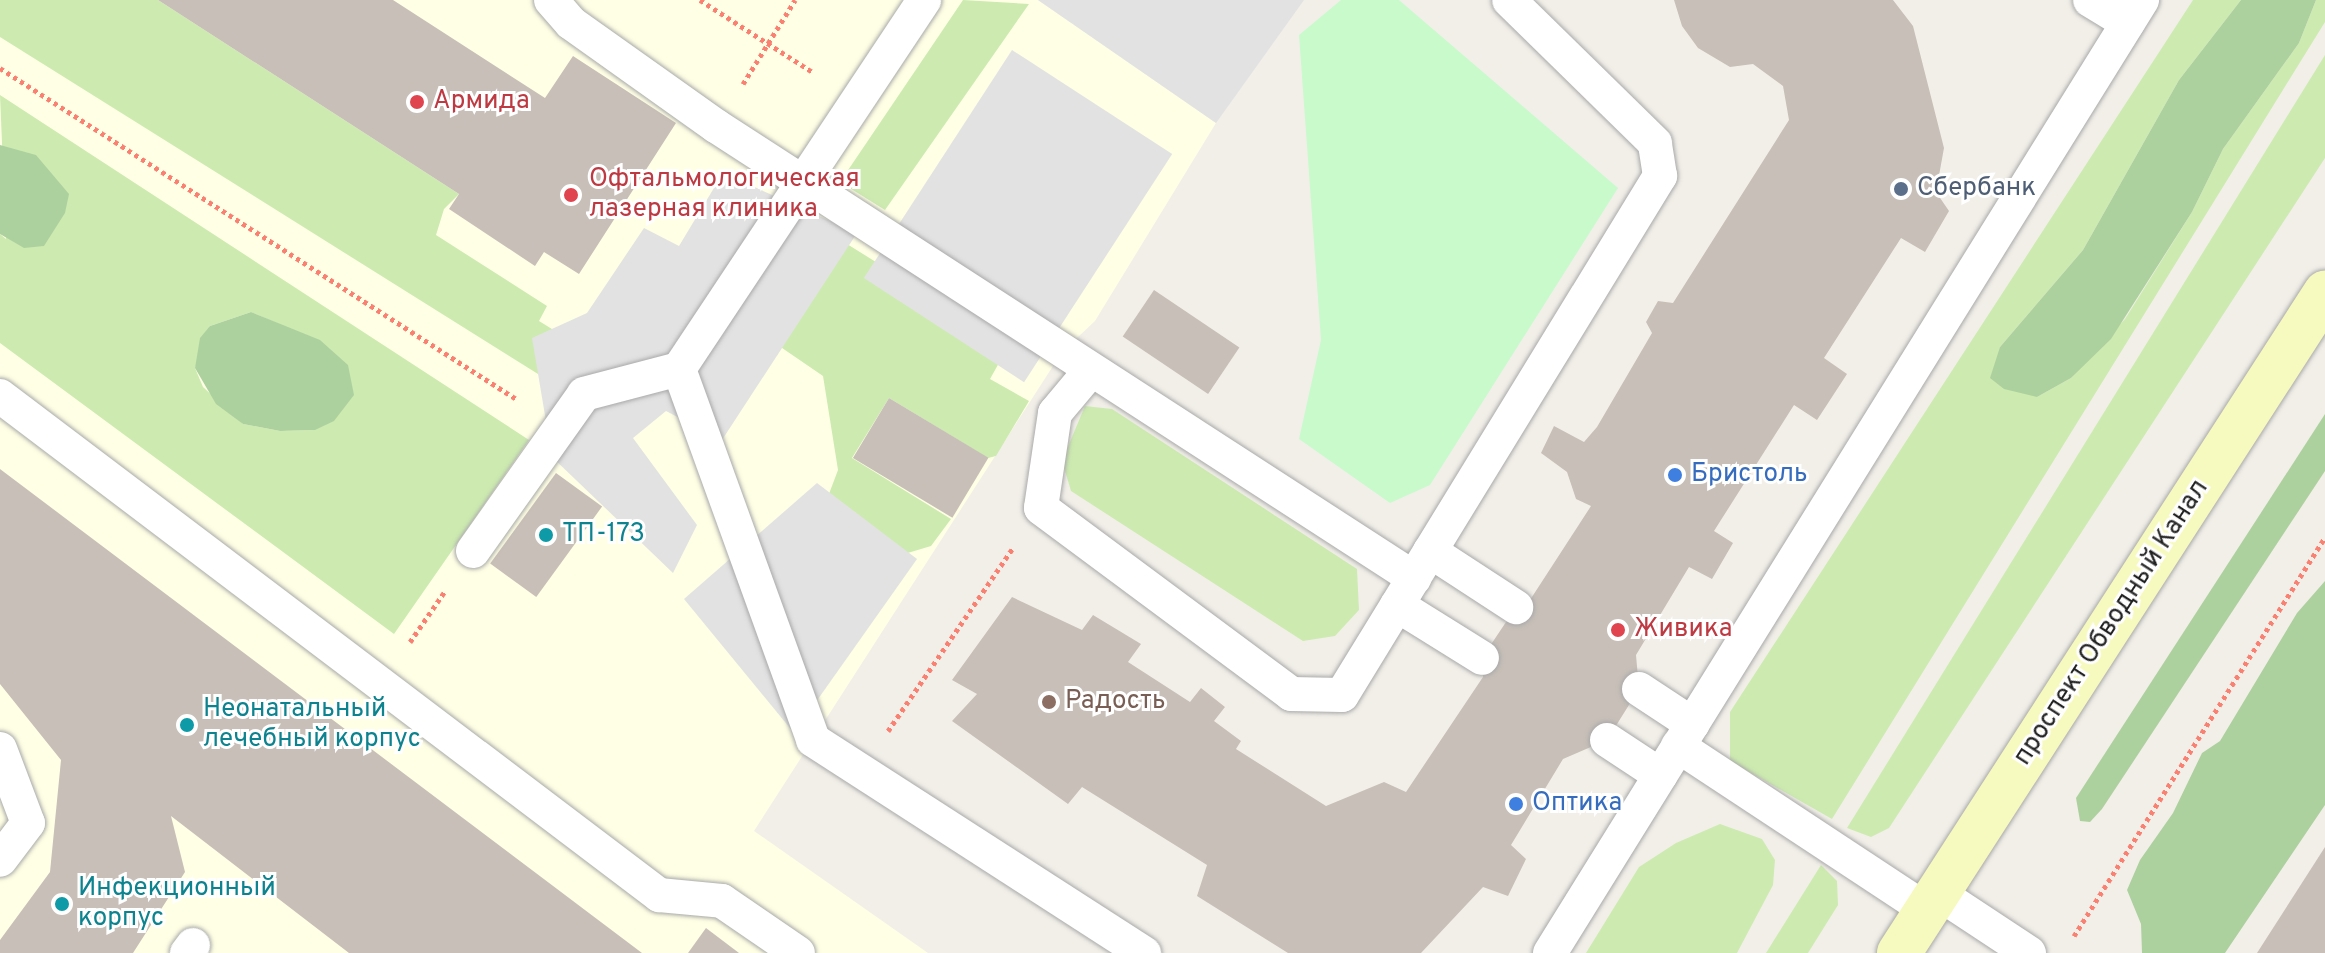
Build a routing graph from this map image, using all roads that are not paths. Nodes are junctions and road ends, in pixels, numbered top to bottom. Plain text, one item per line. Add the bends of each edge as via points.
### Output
1 (551, 0) edge
2 (924, 0) edge
3 (1509, 0) edge
4 (2090, 0) edge
5 (2135, 12) edge
6 (803, 183) junction
7 (2325, 293) edge
8 (679, 369) junction
9 (1091, 370) junction
10 (0, 396) edge
11 (473, 551) dead end
12 (1414, 578) junction
13 (1516, 607) dead end
14 (1482, 658) dead end
15 (1639, 689) dead end
16 (1685, 735) junction
17 (1607, 740) dead end
18 (0, 749) edge
19 (1660, 775) junction
20 (0, 860) edge
21 (1932, 901) junction
22 (798, 953) edge
23 (1144, 953) edge
24 (1550, 953) edge
25 (1899, 953) edge
26 (2029, 953) edge

1 - 6 lane via 571,23
2 - 6 lane
3 - 12 lane via 1655,143 1660,176
4 - 5 lane
5 - 16 lane
6 - 8 lane
6 - 9 lane
7 - 21 main road, проспект Обводный Канал
8 - 11 lane via 584,394
8 - 23 lane via 813,740
9 - 12 lane
9 - 12 lane via 1055,413 1041,508 1291,694 1342,695
10 - 22 lane via 659,895 722,901
12 - 13 lane
12 - 14 lane
15 - 16 lane
16 - 19 lane
16 - 21 lane
17 - 19 lane
18 - 20 lane via 28,823
19 - 24 lane
21 - 25 main road, проспект Обводный Канал
21 - 26 lane

